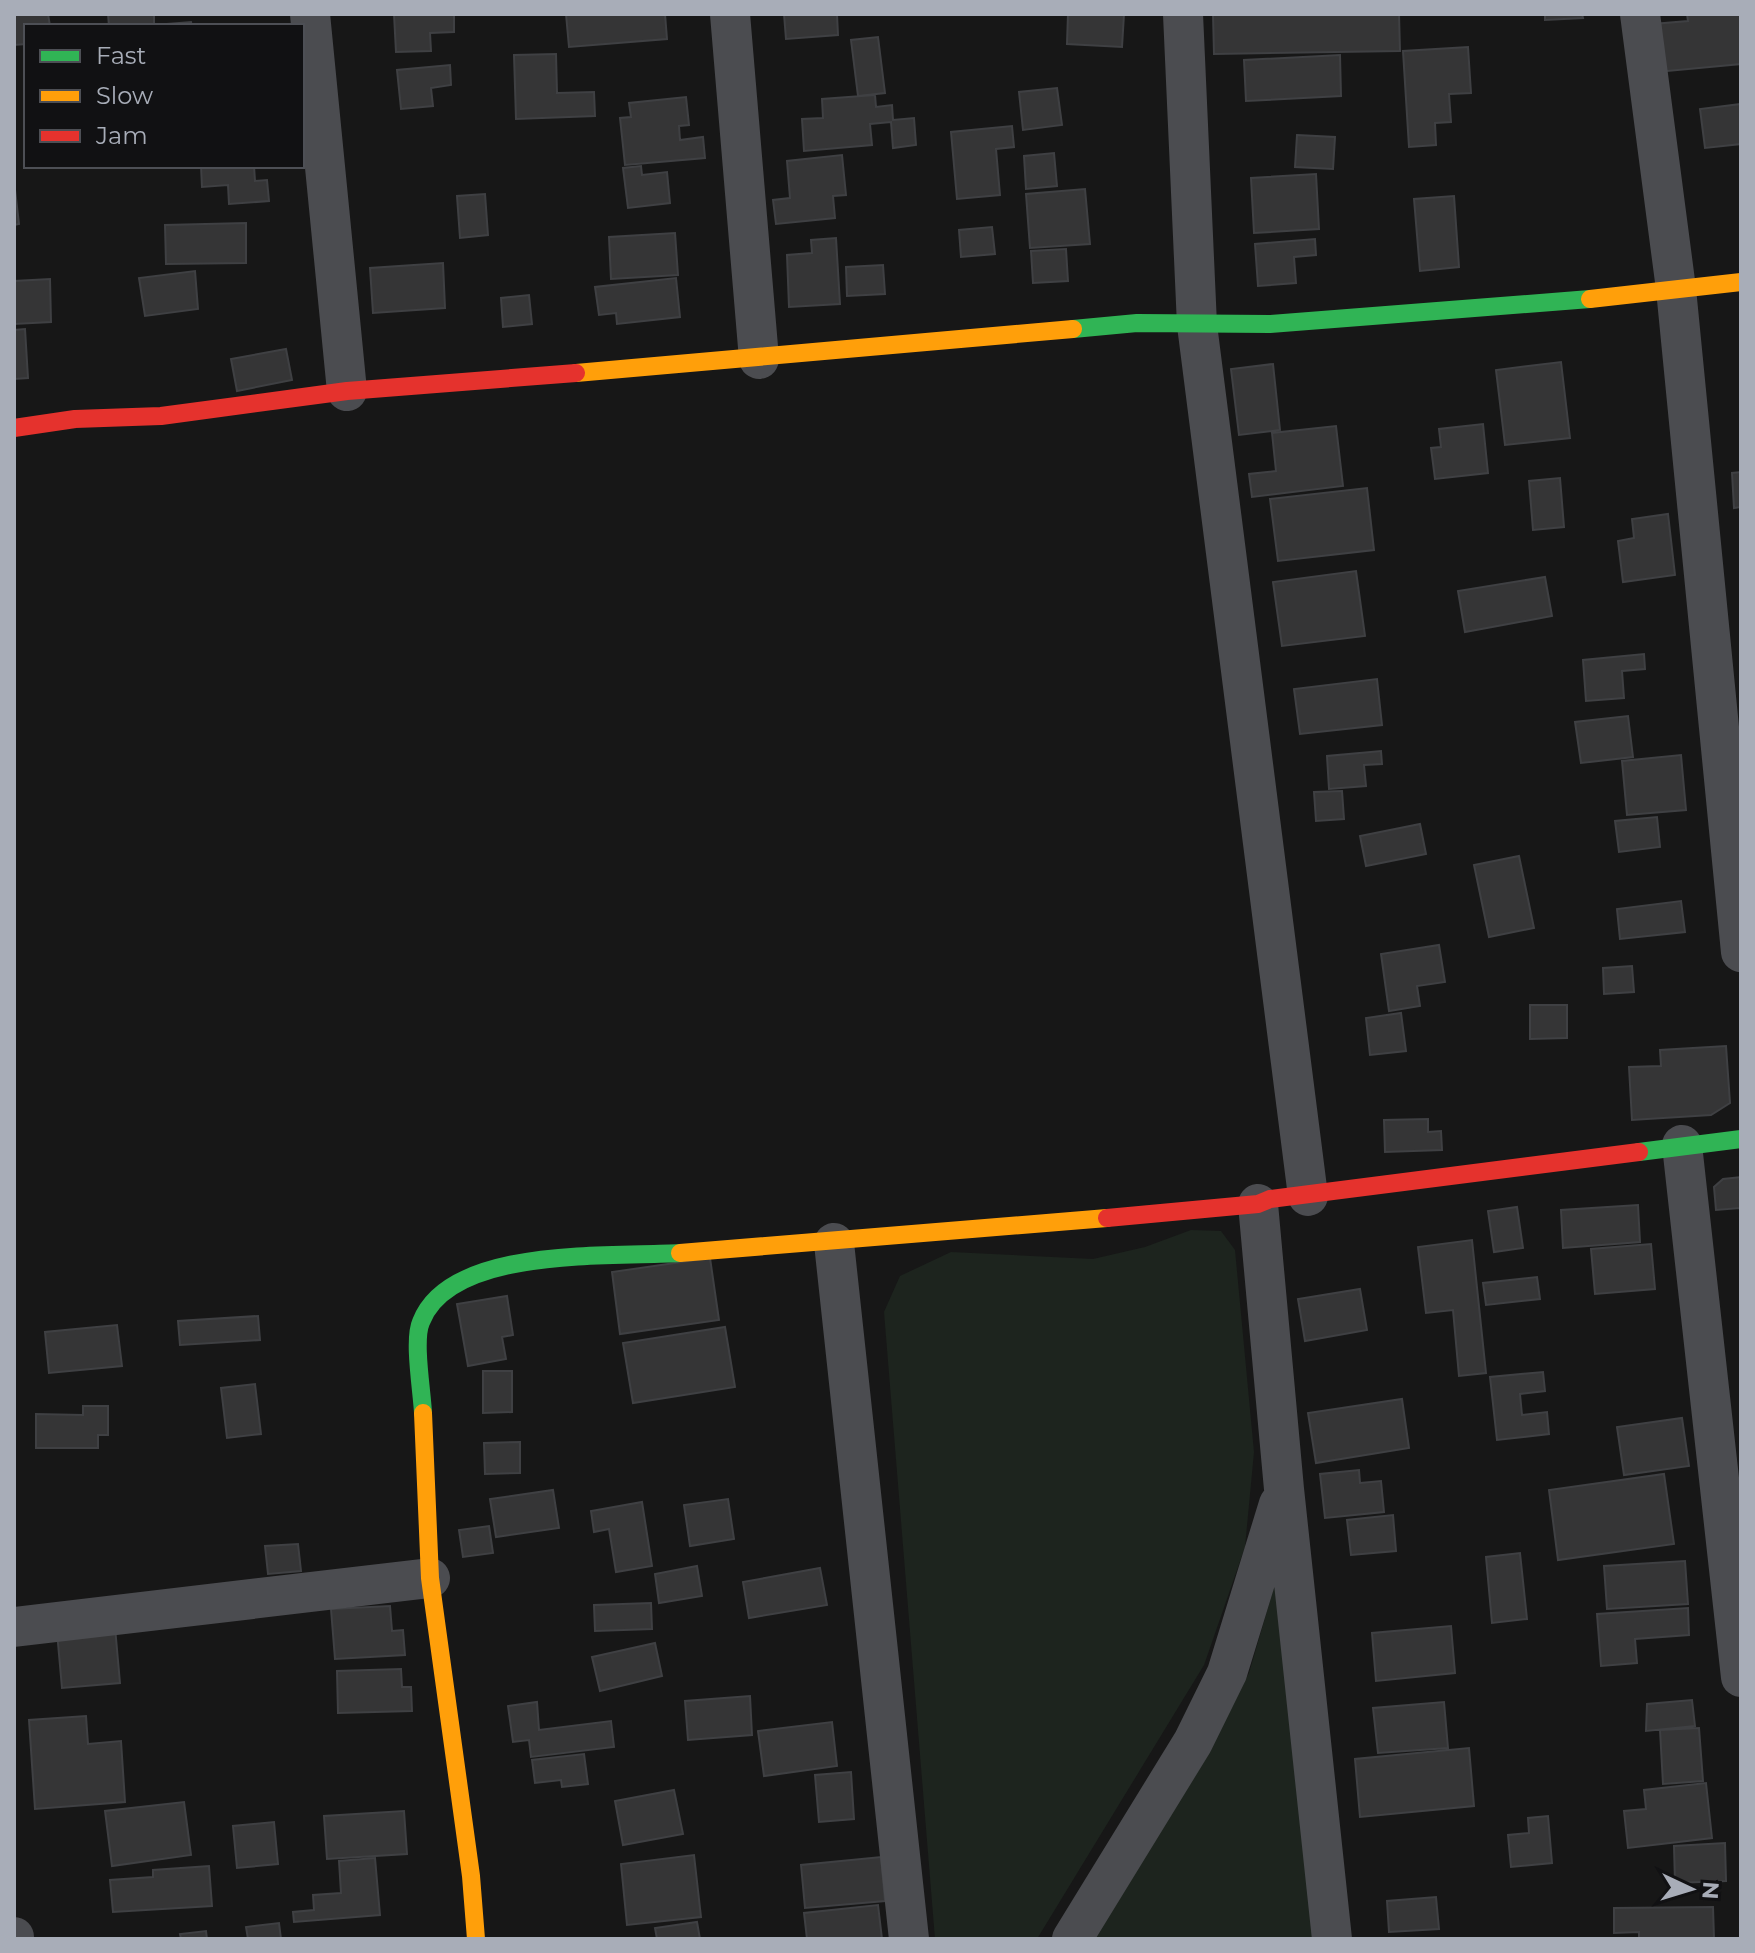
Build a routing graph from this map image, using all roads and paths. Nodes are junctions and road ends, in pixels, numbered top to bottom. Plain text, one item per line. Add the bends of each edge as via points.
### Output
1 (310, 14) edge
2 (730, 14) edge
3 (1183, 14) edge
4 (1640, 14) edge
5 (1741, 282) edge
6 (1676, 289) junction
7 (1197, 325) junction
8 (759, 359) junction
9 (347, 391) junction
10 (14, 425) edge
11 (1741, 952) edge
12 (1741, 1139) edge
13 (1682, 1145) junction
14 (1308, 1196) junction
15 (1258, 1204) junction
16 (834, 1243) junction
17 (1284, 1489) junction
18 (430, 1578) junction
19 (14, 1627) edge
20 (1741, 1677) edge
21 (476, 1939) edge
22 (909, 1939) edge
23 (1072, 1939) edge
24 (1332, 1939) edge

1 - 9 street
2 - 8 street
3 - 7 street
4 - 6 street
5 - 6 street
6 - 7 street via 1518,307
6 - 11 street
7 - 8 street via 1137,323
7 - 14 street
8 - 9 street
9 - 10 street via 161,416
12 - 13 street
13 - 14 street
13 - 20 street
14 - 15 street
15 - 16 street
15 - 17 street
16 - 18 street via 504,1264 454,1279 429,1301 419,1325
16 - 22 street
17 - 23 street via 1227,1673 1193,1742
17 - 24 street
18 - 19 street
18 - 21 street

